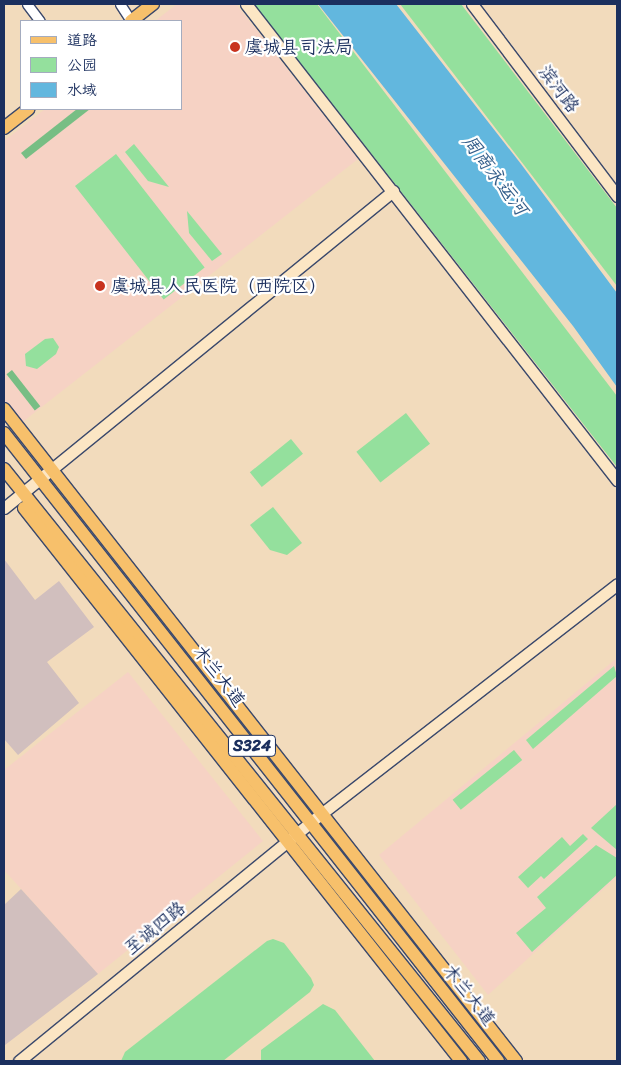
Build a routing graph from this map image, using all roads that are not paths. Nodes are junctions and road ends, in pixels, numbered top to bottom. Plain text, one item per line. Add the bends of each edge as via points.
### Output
1 (28, 4) edge
2 (120, 4) edge
3 (153, 4) edge
4 (161, 4) edge
5 (246, 4) edge
6 (472, 4) edge
7 (39, 20) edge
8 (130, 20) edge
9 (132, 20) edge
10 (140, 20) edge
11 (20, 107) edge
12 (27, 110) edge
13 (4, 120) edge
14 (4, 128) edge
15 (392, 192) junction
16 (617, 196) edge
17 (4, 409) edge
18 (4, 433) edge
19 (4, 469) edge
20 (51, 469) junction
21 (40, 479) junction
22 (617, 480) edge
23 (4, 483) edge
24 (19, 495) junction
25 (4, 508) edge
26 (617, 584) edge
27 (317, 818) junction
28 (298, 835) junction
29 (288, 844) junction
30 (19, 1061) edge
31 (461, 1061) edge
32 (479, 1061) edge
33 (498, 1061) edge
34 (516, 1061) edge

1 - 7 street
2 - 8 street
3 - 9 main road
4 - 10 main road
5 - 15 street
6 - 16 street, 滨河路
11 - 13 main road
12 - 14 main road
15 - 20 street
15 - 22 street
17 - 20 main road
18 - 21 main road, 木兰大道 / S324
19 - 24 main road, 木兰大道 / S324
20 - 21 street
20 - 27 main road
21 - 24 street
21 - 27 main road, 木兰大道 / S324
23 - 24 main road
24 - 25 street
24 - 28 main road, 木兰大道 / S324
24 - 29 main road
26 - 27 street, 至诚四路
27 - 28 street, 至诚四路
27 - 33 main road, 木兰大道 / S324
27 - 34 main road
28 - 29 street, 至诚四路
28 - 32 main road, 木兰大道 / S324
29 - 30 street, 至诚四路
29 - 31 main road

